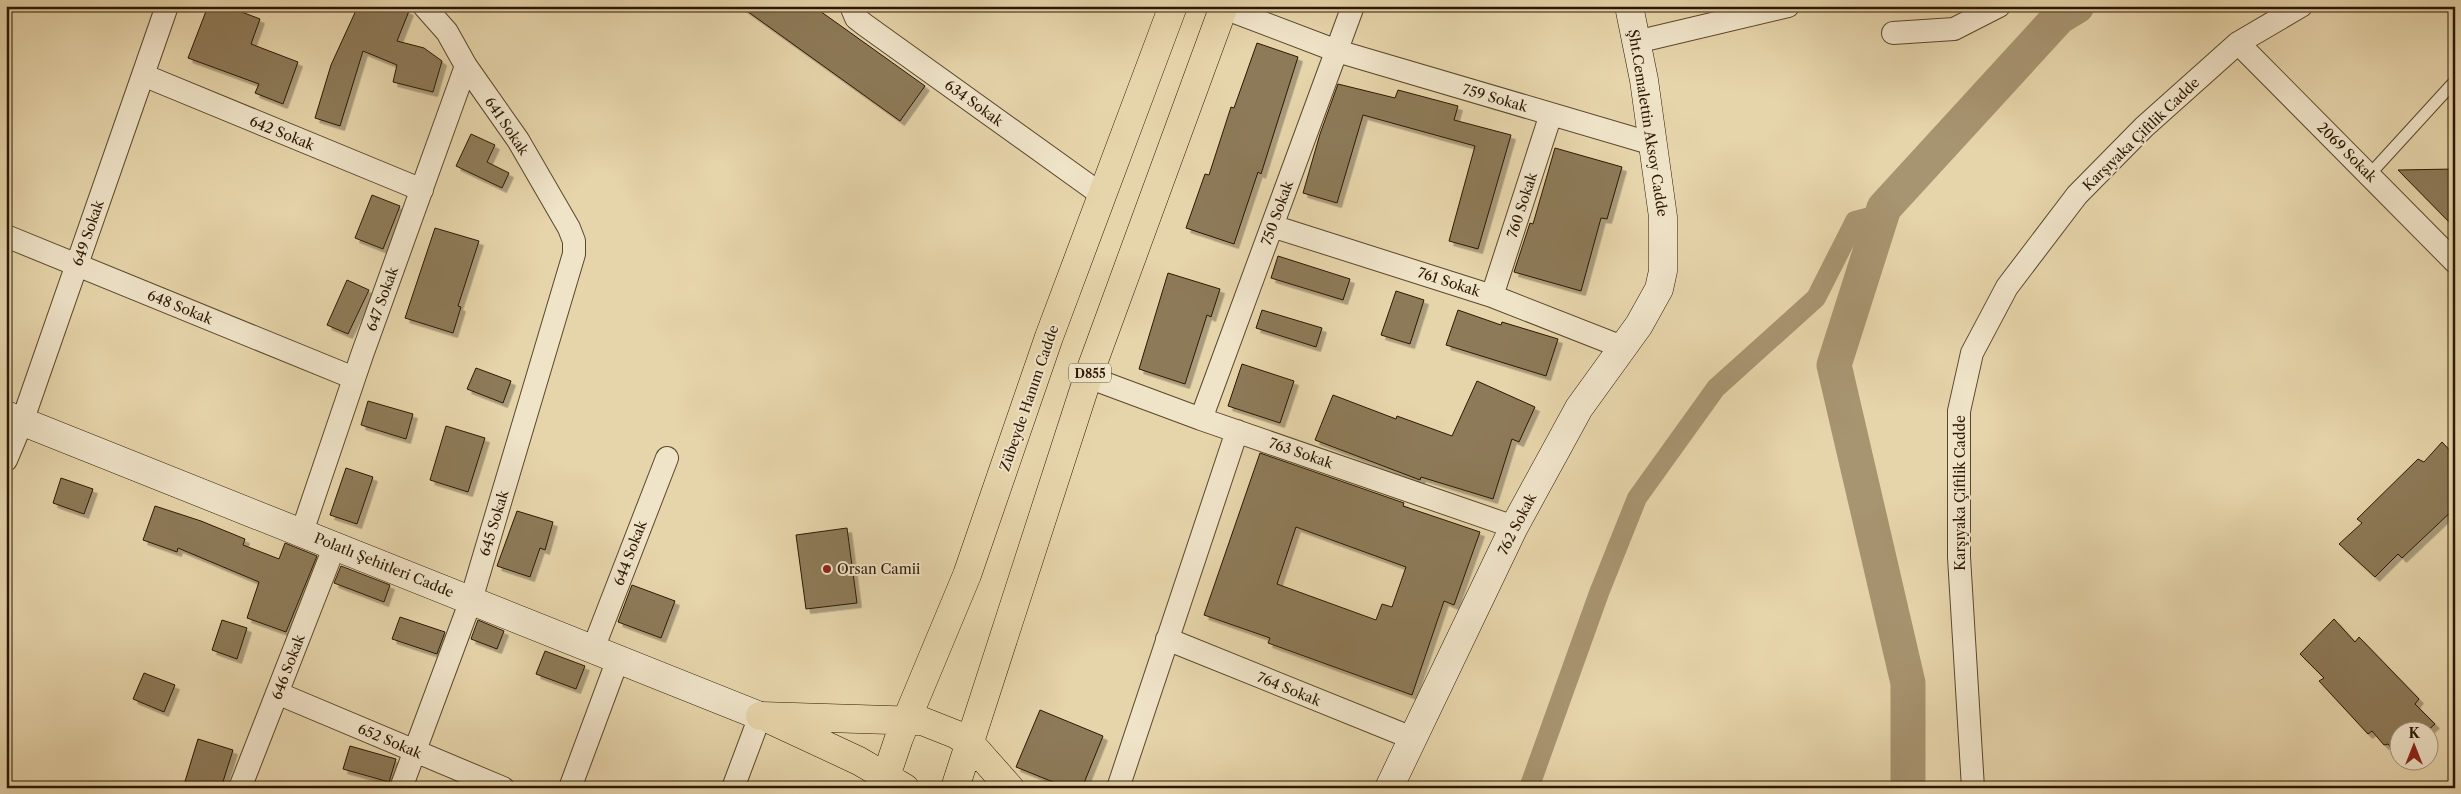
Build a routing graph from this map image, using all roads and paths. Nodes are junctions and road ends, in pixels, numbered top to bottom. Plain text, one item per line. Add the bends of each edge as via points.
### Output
1 (167, 6) edge
2 (424, 6) edge
3 (851, 6) edge
4 (1173, 6) edge
5 (1353, 6) edge
6 (1629, 6) edge
7 (1788, 6) edge
8 (1999, 6) edge
9 (2301, 6) edge
10 (1224, 7) edge
11 (1894, 33) dead end
12 (1636, 42) junction
13 (2238, 43) junction
14 (1337, 51) junction
15 (466, 66) junction
16 (143, 76) junction
17 (2455, 81) edge
18 (1551, 114) junction
19 (1653, 144) junction
20 (2370, 174) junction
21 (422, 190) junction
22 (1102, 195) junction
23 (1272, 226) junction
24 (6, 236) edge
25 (574, 254) joint
26 (2455, 262) edge
27 (77, 264) junction
28 (1663, 270) joint
29 (1492, 296) junction
30 (1622, 347) junction
31 (1088, 377) junction
32 (354, 378) junction
33 (14, 418) edge
34 (1201, 419) junction
35 (1236, 432) junction
36 (666, 458) dead end
37 (6, 460) edge
38 (1514, 527) junction
39 (302, 532) junction
40 (335, 546) junction
41 (471, 600) junction
42 (1167, 639) junction
43 (593, 649) junction
44 (618, 659) junction
45 (277, 693) junction
46 (760, 716) junction
47 (907, 720) junction
48 (1412, 738) junction
49 (971, 744) junction
50 (414, 751) junction
51 (891, 784) edge
52 (240, 788) edge
53 (401, 788) edge
54 (503, 788) edge
55 (570, 788) edge
56 (733, 788) edge
57 (956, 788) edge
58 (1010, 788) edge
59 (1118, 788) edge
60 (1388, 788) edge
61 (1973, 788) edge

1 - 16 street, 649 Sokak
2 - 15 street, 641 Sokak via 447,32
3 - 22 street, 634 Sokak via 856,18 865,25
4 - 22 highway, Zübeyde Hanım Cadde
5 - 14 street, 750 Sokak
6 - 12 street, Şht.Cemalettin Aksoy Cadde
7 - 12 street
8 - 11 street via 1954,28
9 - 13 street, Karşıyaka Çiftlik Cadde
10 - 14 street, 759 Sokak
10 - 31 highway, D855
12 - 19 street, Şht.Cemalettin Aksoy Cadde
13 - 20 street, 2069 Sokak
13 - 61 street, Karşıyaka Çiftlik Cadde via 2144,127 2077,195 2008,287 1972,353 1959,411 1959,557
14 - 18 street, 759 Sokak
14 - 23 street, 750 Sokak
15 - 21 street, 647 Sokak
15 - 25 street, 641 Sokak via 518,140 569,228
16 - 21 street, 642 Sokak
16 - 27 street, 649 Sokak
17 - 20 lane
18 - 19 street, 759 Sokak
18 - 29 street, 760 Sokak
19 - 28 street, Şht.Cemalettin Aksoy Cadde via 1663,217
20 - 26 street, 2069 Sokak
21 - 32 street, 647 Sokak
22 - 47 highway, Zübeyde Hanım Cadde via 1049,337 967,576
23 - 29 street, 761 Sokak
23 - 34 street, 750 Sokak
24 - 27 street, 648 Sokak
25 - 41 street, 645 Sokak
27 - 32 street, 648 Sokak
27 - 33 street, 649 Sokak
28 - 30 street, 762 Sokak via 1659,289 1639,325
29 - 30 street, 761 Sokak
30 - 38 street, 762 Sokak via 1578,408
31 - 34 street, 763 Sokak
31 - 49 highway, D855
32 - 39 street, 647 Sokak
33 - 37 street, 649 Sokak
33 - 39 street, Polatlı Şehitleri Cadde
34 - 35 street, 763 Sokak
35 - 38 street, 763 Sokak
35 - 42 street
36 - 43 street, 644 Sokak
38 - 48 street, 762 Sokak
39 - 40 street, Polatlı Şehitleri Cadde
40 - 41 street, Polatlı Şehitleri Cadde
40 - 45 street, 646 Sokak
41 - 43 street, Polatlı Şehitleri Cadde
41 - 50 street, 645 Sokak
42 - 48 street, 764 Sokak
42 - 59 street
43 - 44 street, Polatlı Şehitleri Cadde
44 - 46 street, Polatlı Şehitleri Cadde
44 - 55 street
45 - 50 street, 652 Sokak
45 - 52 street, 646 Sokak
46 - 47 highway
46 - 51 highway
46 - 56 street
47 - 49 highway via 942,728
47 - 51 highway, Zübeyde Hanım Cadde
48 - 60 street, 762 Sokak
49 - 57 highway, D855
49 - 58 highway
50 - 53 street, 645 Sokak
50 - 54 street, 652 Sokak

